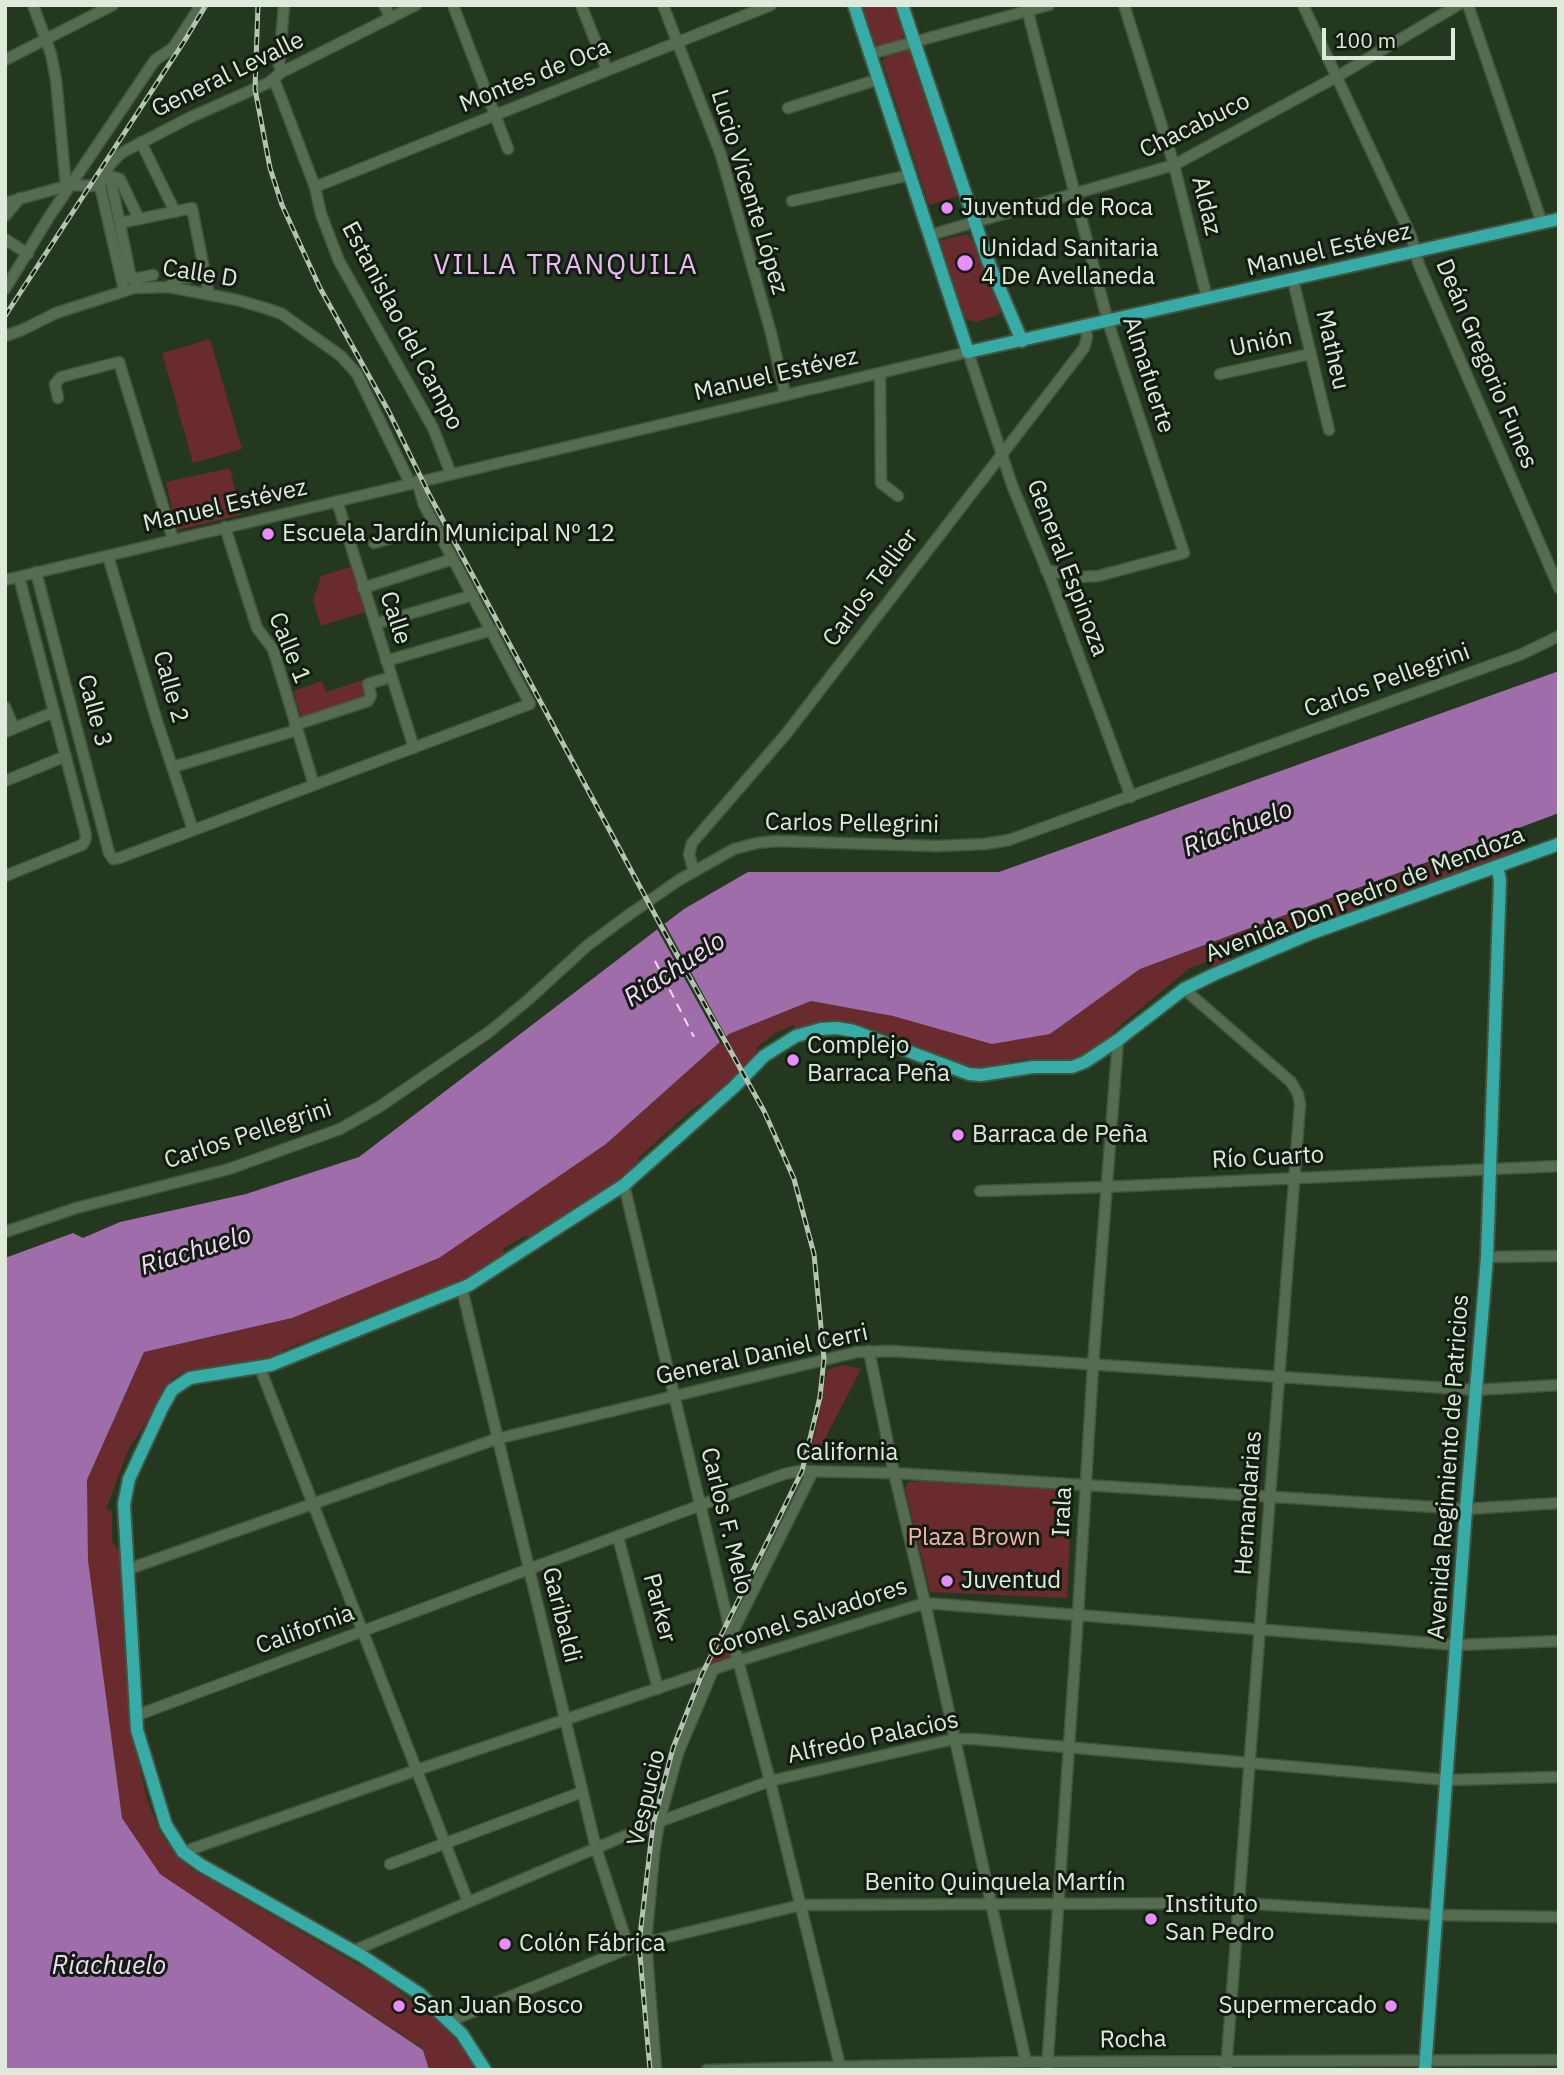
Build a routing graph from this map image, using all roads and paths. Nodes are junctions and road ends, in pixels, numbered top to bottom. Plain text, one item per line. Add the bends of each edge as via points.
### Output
1 (33, 5) edge
2 (113, 5) edge
3 (201, 5) edge
4 (284, 5) edge
5 (384, 5) edge
6 (416, 5) edge
7 (453, 5) edge
8 (581, 5) edge
9 (663, 5) edge
10 (771, 5) edge
11 (854, 5) edge
12 (902, 5) edge
13 (1049, 5) edge
14 (1124, 5) edge
15 (1303, 5) edge
16 (1458, 5) edge
17 (1468, 5) edge
18 (758, 8) edge
19 (1027, 8) edge
20 (391, 18) junction
21 (47, 38) junction
22 (914, 41) junction
23 (678, 43) junction
24 (870, 54) junction
25 (5, 60) edge
26 (607, 70) junction
27 (278, 75) junction
28 (1338, 76) junction
29 (879, 79) junction
30 (788, 108) dead end
31 (495, 115) junction
32 (141, 142) junction
33 (508, 149) dead end
34 (1174, 165) junction
35 (108, 174) junction
36 (910, 175) junction
37 (69, 185) junction
38 (100, 186) junction
39 (315, 187) junction
40 (1074, 195) junction
41 (20, 197) junction
42 (792, 201) dead end
43 (5, 202) edge
44 (174, 212) junction
45 (5, 216) edge
46 (139, 219) junction
47 (1559, 219) edge
48 (120, 223) junction
49 (974, 223) junction
50 (1542, 223) junction
51 (930, 236) junction
52 (5, 239) edge
53 (1416, 252) junction
54 (28, 254) junction
55 (153, 275) dead end
56 (205, 275) junction
57 (1293, 280) junction
58 (6, 286) edge
59 (169, 287) junction
60 (124, 290) junction
61 (209, 294) junction
62 (1207, 298) junction
63 (1108, 322) junction
64 (1085, 327) junction
65 (5, 336) edge
66 (1022, 341) junction
67 (968, 352) junction
68 (1310, 354) junction
69 (880, 373) junction
70 (1220, 374) dead end
71 (785, 394) junction
72 (58, 398) dead end
73 (1329, 430) dead end
74 (1001, 453) junction
75 (452, 474) junction
76 (414, 482) junction
77 (898, 496) dead end
78 (337, 501) junction
79 (435, 526) junction
80 (225, 527) junction
81 (173, 539) junction
82 (374, 542) dead end
83 (108, 556) junction
84 (453, 559) junction
85 (1046, 570) junction
86 (36, 572) junction
87 (19, 577) junction
88 (5, 580) edge
89 (363, 588) junction
90 (1559, 588) edge
91 (473, 595) junction
92 (375, 624) junction
93 (492, 630) junction
94 (1559, 636) edge
95 (386, 661) junction
96 (391, 677) junction
97 (5, 707) edge
98 (54, 712) junction
99 (296, 727) junction
100 (10, 730) edge
101 (414, 748) junction
102 (65, 756) junction
103 (173, 767) junction
104 (5, 780) edge
105 (314, 785) junction
106 (1131, 797) junction
107 (192, 830) junction
108 (1559, 844) edge
109 (1497, 866) junction
110 (694, 872) junction
111 (5, 876) edge
112 (1184, 989) junction
113 (1118, 1040) junction
114 (1559, 1166) edge
115 (1491, 1169) junction
116 (1294, 1177) junction
117 (624, 1185) junction
118 (1106, 1187) junction
119 (980, 1191) dead end
120 (5, 1233) edge
121 (1559, 1256) edge
122 (1486, 1257) junction
123 (462, 1289) junction
124 (869, 1351) junction
125 (1093, 1365) junction
126 (260, 1368) junction
127 (1280, 1378) junction
128 (1559, 1385) edge
129 (1476, 1390) junction
130 (674, 1395) junction
131 (496, 1440) junction
132 (813, 1471) junction
133 (894, 1473) junction
134 (1085, 1484) junction
135 (1271, 1497) junction
136 (1559, 1503) edge
137 (314, 1505) junction
138 (701, 1507) junction
139 (1466, 1509) junction
140 (618, 1537) junction
141 (126, 1570) junction
142 (528, 1570) junction
143 (925, 1603) junction
144 (1078, 1614) junction
145 (363, 1631) junction
146 (1260, 1631) junction
147 (731, 1634) junction
148 (1559, 1641) edge
149 (1457, 1645) junction
150 (738, 1661) junction
151 (713, 1670) junction
152 (658, 1689) junction
153 (135, 1716) junction
154 (565, 1721) junction
155 (954, 1739) junction
156 (1070, 1747) junction
157 (1250, 1764) junction
158 (417, 1770) junction
159 (1559, 1777) edge
160 (1447, 1780) junction
161 (770, 1781) junction
162 (582, 1791) junction
163 (659, 1822) junction
164 (446, 1842) junction
165 (596, 1848) junction
166 (183, 1852) junction
167 (390, 1864) dead end
168 (468, 1902) junction
169 (1058, 1903) junction
170 (1238, 1903) junction
171 (990, 1904) junction
172 (801, 1905) junction
173 (1437, 1915) junction
174 (1559, 1917) edge
175 (646, 1942) junction
176 (629, 1949) junction
177 (353, 1951) junction
178 (450, 2021) junction
179 (1559, 2060) edge
180 (1026, 2062) junction
181 (1426, 2064) edge
182 (1226, 2065) edge
183 (1047, 2066) edge
184 (841, 2068) edge
185 (485, 2070) edge
186 (656, 2070) edge
187 (708, 2070) edge

1 - 21 street
2 - 21 street
3 - 37 street via 173,48 155,60
4 - 27 street, Estanislao del Campo
5 - 20 street
6 - 20 street, General Levalle
7 - 31 street
8 - 26 street
9 - 23 street, Lucio Vicente López
10 - 18 street, Montes de Oca
11 - 24 main road
12 - 22 main road
13 - 19 street
14 - 34 street, Aldaz
15 - 28 street, Deán Gregorio Funes
16 - 28 street, Chacabuco
17 - 50 street
18 - 23 street, Montes de Oca
19 - 22 street
19 - 40 street, Almafuerte
20 - 27 street, General Levalle
21 - 25 street
21 - 37 street
22 - 24 street
22 - 49 main road
23 - 26 street, Montes de Oca
23 - 71 street, Lucio Vicente López via 721,155
24 - 29 main road
26 - 31 street, Montes de Oca
27 - 32 street, General Levalle
27 - 39 street, Estanislao del Campo
28 - 34 street, Chacabuco
28 - 53 street, Deán Gregorio Funes
29 - 30 street
29 - 36 main road
31 - 33 street
31 - 39 street, Montes de Oca
32 - 35 street, General Levalle via 118,156
32 - 44 street
34 - 40 street, Chacabuco
34 - 62 street, Aldaz
35 - 38 street, General Levalle
35 - 46 street via 120,179
35 - 48 street
36 - 42 street
36 - 51 main road
37 - 38 street
37 - 41 street
37 - 54 street
38 - 60 street
39 - 75 street, Estanislao del Campo via 339,261 433,428
40 - 49 street, Chacabuco
40 - 63 street, Almafuerte
41 - 43 street
41 - 45 street
44 - 46 street
44 - 56 street via 192,208
46 - 48 street
47 - 50 main road, Manuel Estévez
48 - 55 street via 131,278
49 - 51 street, Chacabuco
49 - 66 main road
50 - 53 main road, Manuel Estévez
51 - 67 main road
52 - 54 street
53 - 57 main road, Manuel Estévez
53 - 90 street, Deán Gregorio Funes
54 - 58 street
56 - 59 street via 176,279
56 - 61 street
57 - 62 main road, Manuel Estévez
57 - 68 street, Matheu
59 - 60 street, Calle D
59 - 61 street, Calle D
60 - 65 street, Calle D
61 - 76 street, Calle D via 282,314 341,356 357,374
62 - 63 main road, Manuel Estévez
63 - 64 main road, Manuel Estévez
63 - 85 street, Almafuerte via 1184,553 1098,576
64 - 66 main road, Manuel Estévez
64 - 74 street, Carlos Tellier via 1084,348
66 - 67 main road, Manuel Estévez
67 - 69 street, Manuel Estévez
67 - 74 street, General Espinoza
68 - 70 street, Unión
68 - 73 street, Matheu
69 - 71 street, Manuel Estévez
69 - 77 street via 881,483
71 - 75 street, Manuel Estévez
72 - 81 street via 55,384 61,377 119,362
74 - 85 street, General Espinoza
74 - 110 street, Carlos Tellier via 786,734 692,843 689,854
75 - 76 street, Manuel Estévez
76 - 78 street, Manuel Estévez
76 - 79 street, Calle D
78 - 80 street, Manuel Estévez
78 - 89 street, Calle
79 - 82 street
79 - 84 street, Calle D
80 - 81 street, Manuel Estévez
80 - 99 street, Calle 1 via 257,628 272,649
81 - 83 street, Manuel Estévez
83 - 86 street, Manuel Estévez
83 - 103 street, Calle 2
84 - 89 street
84 - 91 street, Calle D
85 - 106 street, General Espinoza
86 - 87 street, Manuel Estévez
86 - 107 street, Calle 3 via 109,853 113,859
87 - 88 street, Manuel Estévez
87 - 98 street
89 - 92 street, Calle
91 - 92 street
91 - 93 street, Calle D
92 - 95 street, Calle
93 - 95 street
93 - 101 street, Calle D via 530,704
94 - 106 street, Carlos Pellegrini via 1522,654
95 - 96 street, Calle
96 - 99 street via 368,684 368,701
96 - 101 street, Calle
97 - 100 street
98 - 100 street
98 - 102 street
99 - 103 street
99 - 105 street, Calle 1
101 - 105 street
102 - 104 street
102 - 111 street via 85,841
103 - 107 street, Calle 2
105 - 107 street
106 - 110 street, Carlos Pellegrini via 998,843 766,842 734,849
108 - 109 main road, Avenida Don Pedro de Mendoza
109 - 112 main road, Avenida Don Pedro de Mendoza via 1294,940
109 - 115 main road, Avenida Regimiento de Patricios
110 - 120 street, Carlos Pellegrini via 598,937 489,1031 340,1129 229,1169 76,1208
112 - 113 main road, Avenida Don Pedro de Mendoza
112 - 116 street, Hernandarias via 1297,1090 1300,1110
113 - 117 main road, Avenida Don Pedro de Mendoza via 1072,1067 981,1074 957,1070 854,1031 806,1032 764,1056
113 - 118 street, Irala
114 - 115 street, Río Cuarto
115 - 116 street, Río Cuarto
115 - 122 main road, Avenida Regimiento de Patricios
116 - 118 street, Río Cuarto
116 - 127 street, Hernandarias
117 - 123 main road, Avenida Don Pedro de Mendoza
117 - 130 street, Carlos F. Melo
118 - 119 street, Río Cuarto
118 - 125 street, Irala
121 - 122 street
122 - 129 main road, Avenida Regimiento de Patricios
123 - 126 main road, Avenida Don Pedro de Mendoza
123 - 131 street, Garibaldi
124 - 125 street, General Daniel Cerri
124 - 130 street, General Daniel Cerri
124 - 133 street
125 - 127 street, General Daniel Cerri
125 - 134 street, Irala
126 - 137 street
126 - 141 main road, Avenida Don Pedro de Mendoza via 190,1378 176,1386 164,1403 125,1491
127 - 129 street, General Daniel Cerri
127 - 135 street, Hernandarias
128 - 129 street, General Daniel Cerri
129 - 139 main road, Avenida Regimiento de Patricios
130 - 131 street, General Daniel Cerri
130 - 138 street, Carlos F. Melo
131 - 137 street, General Daniel Cerri
131 - 142 street, Garibaldi
132 - 133 street, California
132 - 138 street, California via 785,1474
132 - 147 street
133 - 134 street, California
133 - 143 street
134 - 135 street, California
134 - 144 street, Irala
135 - 139 street, California
135 - 146 street, Hernandarias
136 - 139 street, California
137 - 141 street, General Daniel Cerri
137 - 145 street
138 - 140 street, California
138 - 147 street, Carlos F. Melo
139 - 149 main road, Avenida Regimiento de Patricios
140 - 142 street, California
140 - 152 street, Parker
141 - 153 main road, Avenida Don Pedro de Mendoza
142 - 145 street, California
142 - 154 street, Garibaldi
143 - 144 street, Coronel Salvadores
143 - 150 street, Coronel Salvadores
143 - 155 street
144 - 146 street, Coronel Salvadores
144 - 156 street, Irala
145 - 153 street, California
145 - 158 street
146 - 149 street, Coronel Salvadores
146 - 157 street, Hernandarias
147 - 150 street, Carlos F. Melo
148 - 149 street, Coronel Salvadores
149 - 160 main road, Avenida Regimiento de Patricios
150 - 151 street, Coronel Salvadores
150 - 161 street, Carlos F. Melo
151 - 152 street, Coronel Salvadores
151 - 163 street, Vespucio via 678,1753
152 - 154 street, Coronel Salvadores
153 - 166 main road, Avenida Don Pedro de Mendoza via 166,1825
154 - 158 street, Coronel Salvadores
154 - 162 street, Garibaldi
155 - 156 street, Alfredo Palacios
155 - 161 street, Alfredo Palacios
155 - 171 street
156 - 157 street, Alfredo Palacios
156 - 169 street, Irala
157 - 160 street, Alfredo Palacios
157 - 170 street, Hernandarias
158 - 164 street
158 - 166 street, Coronel Salvadores
159 - 160 street, Alfredo Palacios
160 - 173 main road, Avenida Regimiento de Patricios
161 - 163 street, Alfredo Palacios
161 - 172 street, Carlos F. Melo
162 - 164 street
162 - 165 street, Garibaldi
163 - 165 street, Alfredo Palacios
163 - 175 street, Vespucio
164 - 167 street
164 - 168 street
165 - 168 street, Alfredo Palacios
165 - 176 street, Garibaldi
166 - 177 main road, Avenida Don Pedro de Mendoza
168 - 177 street, Alfredo Palacios
169 - 170 street, Benito Quinquela Martín
169 - 171 street, Benito Quinquela Martín
169 - 183 street, Irala
170 - 173 street, Benito Quinquela Martín
170 - 182 street, Hernandarias
171 - 172 street, Benito Quinquela Martín
171 - 180 street
172 - 175 street, Benito Quinquela Martín
172 - 184 street, Carlos F. Melo
173 - 174 street, Benito Quinquela Martín
173 - 181 main road, Avenida Regimiento de Patricios
175 - 176 street, Benito Quinquela Martín
175 - 186 street
176 - 178 street, Benito Quinquela Martín
177 - 178 main road, Avenida Don Pedro de Mendoza via 420,1994
178 - 185 main road, Avenida Don Pedro de Mendoza
179 - 181 street, Rocha
180 - 183 street, Rocha
180 - 184 street, Rocha
181 - 182 street, Rocha
182 - 183 street, Rocha
184 - 187 street, Rocha

